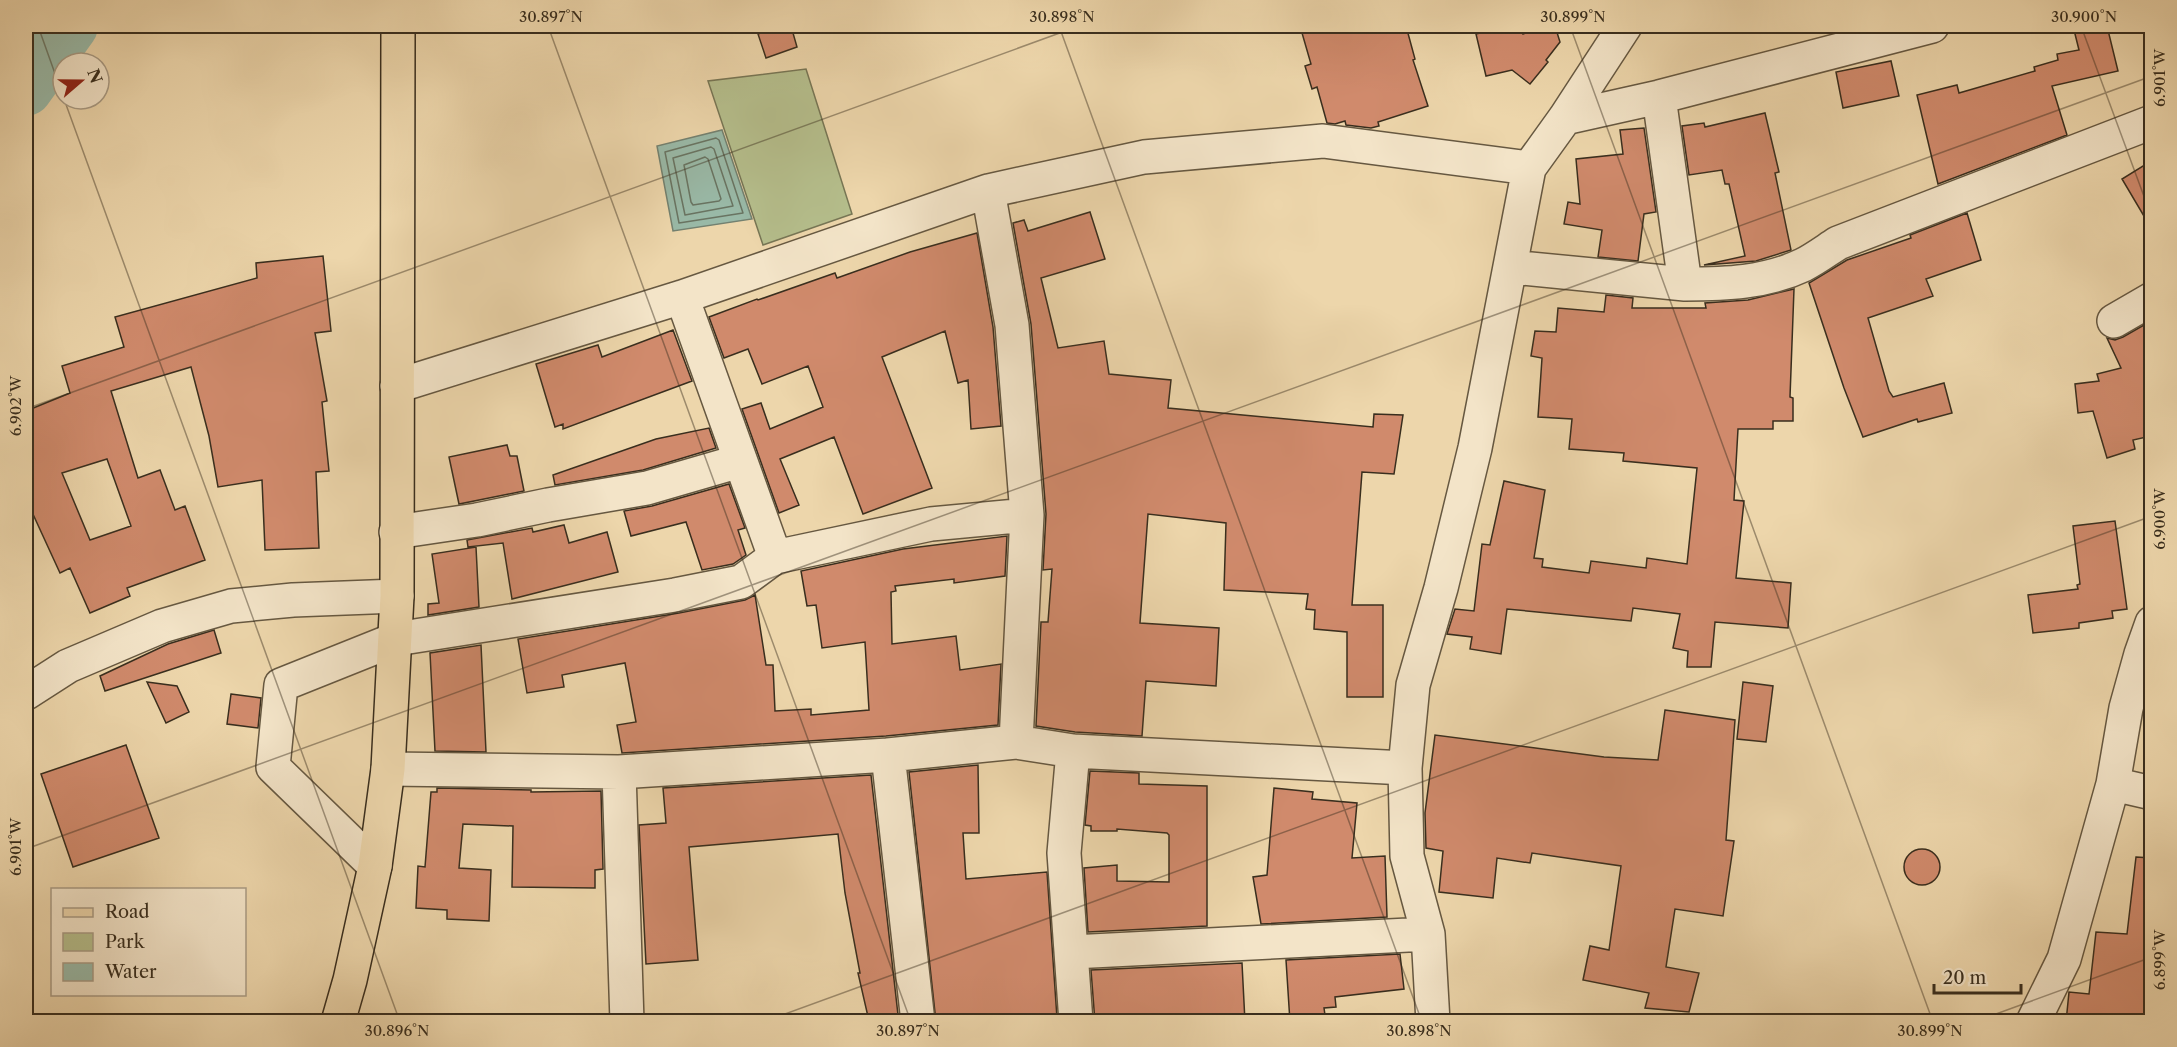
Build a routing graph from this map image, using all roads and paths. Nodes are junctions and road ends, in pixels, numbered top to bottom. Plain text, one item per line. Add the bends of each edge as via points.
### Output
1 (398, 26) edge
2 (1625, 26) edge
3 (1924, 26) edge
4 (1659, 97) junction
5 (1565, 118) junction
6 (2151, 123) edge
7 (1529, 168) junction
8 (988, 191) junction
9 (1511, 267) junction
10 (1684, 284) junction
11 (682, 297) junction
12 (2151, 299) edge
13 (2114, 321) dead end
14 (396, 386) junction
15 (740, 461) junction
16 (1027, 515) junction
17 (396, 532) junction
18 (775, 557) junction
19 (397, 596) junction
20 (2151, 623) edge
21 (396, 639) junction
22 (26, 693) edge
23 (2139, 706) edge
24 (1016, 742) junction
25 (1073, 751) junction
26 (888, 755) junction
27 (1405, 768) junction
28 (388, 769) junction
29 (619, 772) junction
30 (2113, 784) junction
31 (2151, 793) edge
32 (375, 866) junction
33 (1428, 934) junction
34 (1072, 952) junction
35 (338, 1022) edge
36 (627, 1022) edge
37 (918, 1022) edge
38 (1076, 1022) edge
39 (1433, 1022) edge
40 (2033, 1022) edge

1 - 14 main road
2 - 5 street
3 - 4 street
4 - 5 street
4 - 10 street
5 - 7 street
6 - 10 street via 1838,243 1803,265 1750,281
7 - 8 street via 1323,141 1144,157
7 - 9 street
8 - 11 street
8 - 16 street via 1012,325
9 - 10 street
9 - 27 street via 1475,448 1413,685
11 - 14 street
11 - 15 street
12 - 13 street
14 - 17 main road
15 - 17 street via 647,488
15 - 18 street
16 - 18 street via 931,524
16 - 24 street
17 - 19 main road
18 - 21 street via 741,582
19 - 21 main road
19 - 22 street via 231,606 162,626 68,666
20 - 23 street via 2140,654
21 - 28 main road
21 - 32 street via 281,685 273,767
23 - 30 street
24 - 25 street
24 - 26 street
25 - 27 street
25 - 34 street via 1064,853
26 - 29 street
26 - 37 street
27 - 33 street via 1407,856
28 - 29 street
28 - 32 main road
29 - 36 street
30 - 31 street
30 - 40 street via 2064,959
32 - 35 main road
33 - 34 street
33 - 39 street
34 - 38 street

